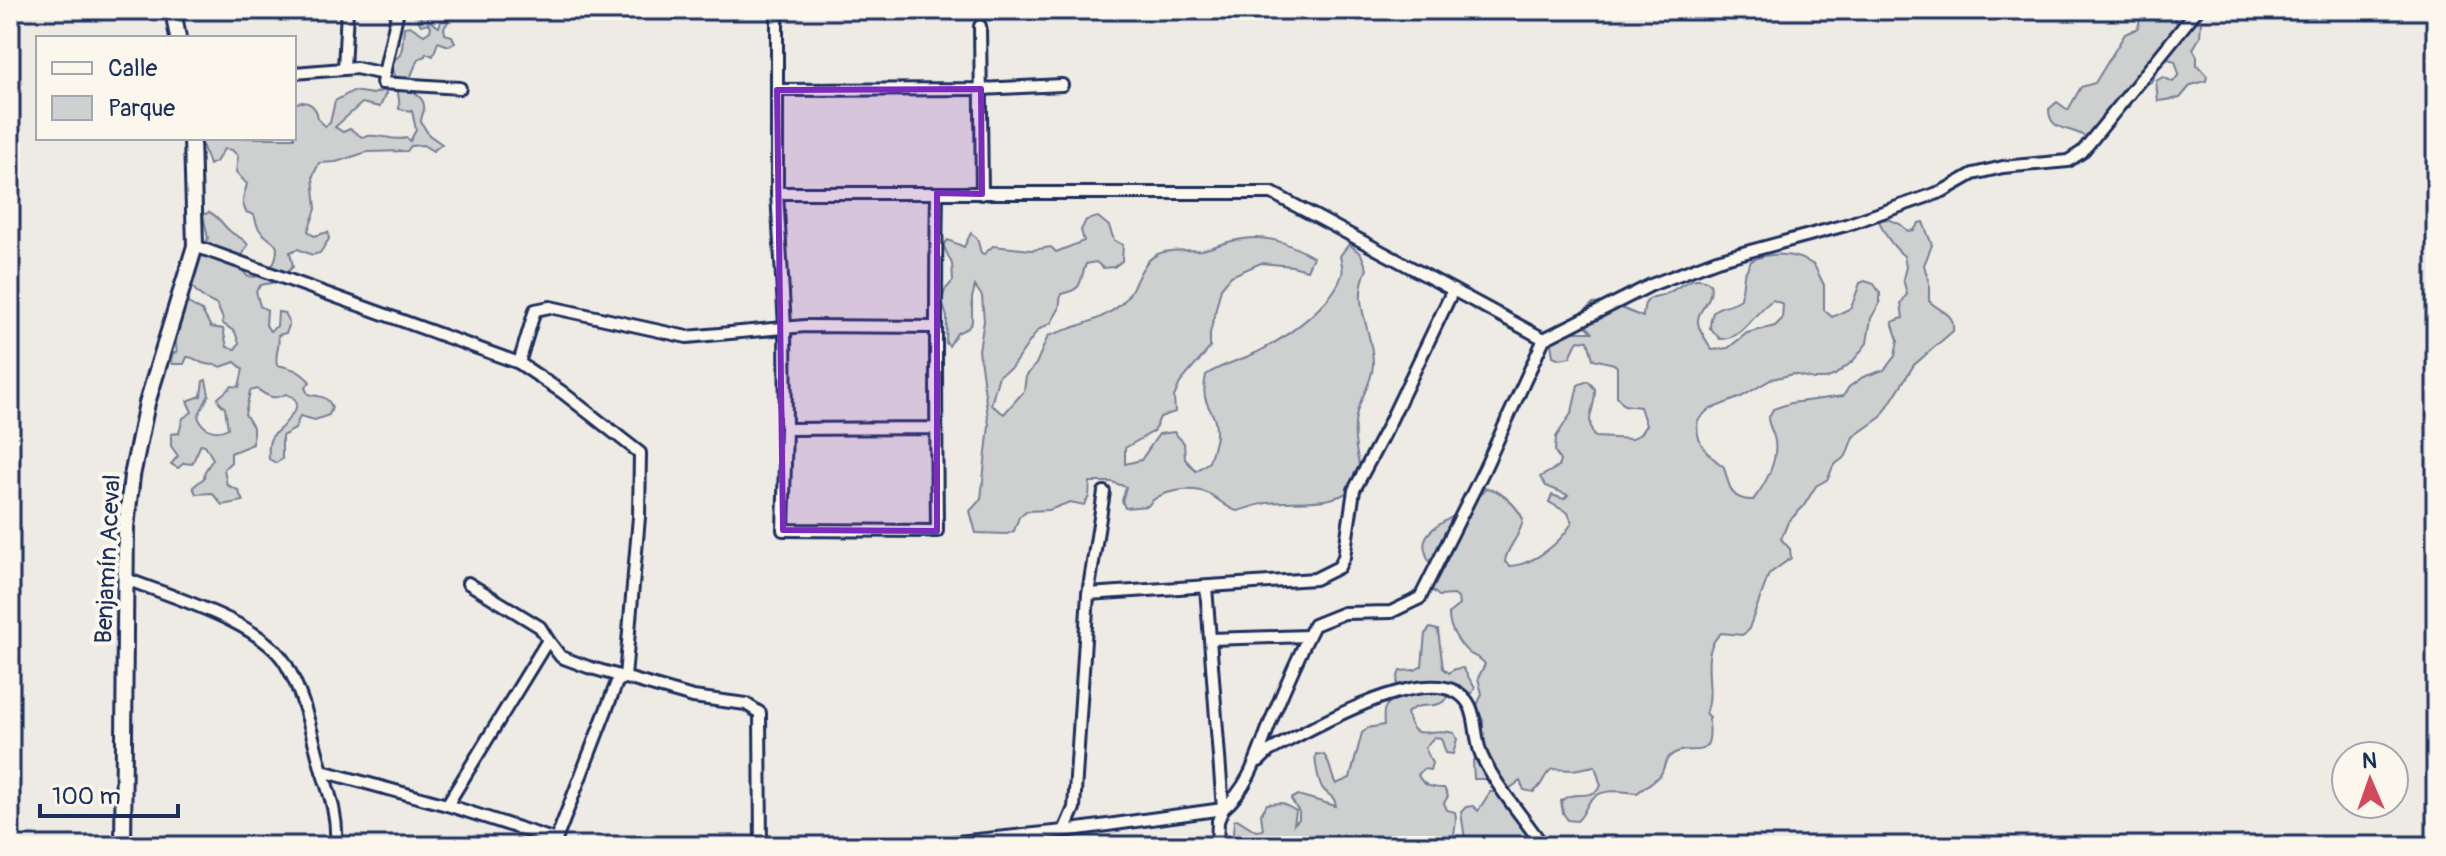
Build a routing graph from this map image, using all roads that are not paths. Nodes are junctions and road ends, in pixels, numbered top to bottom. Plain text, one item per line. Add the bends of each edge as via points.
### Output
1 (173, 10) edge
2 (347, 10) edge
3 (398, 10) edge
4 (777, 10) edge
5 (2197, 10) edge
6 (980, 26) dead end
7 (178, 36) edge
8 (344, 69) junction
9 (296, 73) edge
10 (384, 74) junction
11 (1062, 85) dead end
12 (460, 88) dead end
13 (981, 89) junction
14 (777, 90) junction
15 (192, 140) edge
16 (777, 193) junction
17 (937, 193) junction
18 (982, 194) junction
19 (195, 246) junction
20 (1453, 290) junction
21 (785, 327) junction
22 (934, 327) junction
23 (1544, 339) junction
24 (519, 363) junction
25 (936, 428) junction
26 (786, 429) junction
27 (1104, 492) dead end
28 (126, 579) junction
29 (468, 583) dead end
30 (1206, 587) junction
31 (1088, 594) junction
32 (1308, 636) junction
33 (1210, 639) junction
34 (548, 640) junction
35 (561, 657) junction
36 (534, 661) junction
37 (625, 677) junction
38 (1254, 765) junction
39 (322, 771) junction
40 (447, 805) junction
41 (1223, 809) junction
42 (1064, 831) junction
43 (941, 845) edge
44 (123, 846) edge
45 (336, 846) edge
46 (761, 846) edge
47 (919, 846) edge
48 (1217, 846) edge
49 (1543, 846) edge

1 - 7 street
2 - 8 street
3 - 10 street
4 - 14 street
5 - 23 street via 2082,152 2068,161 1973,174 1943,191 1846,225 1717,260 1651,285
6 - 13 street
8 - 9 street
8 - 10 street
10 - 12 street via 382,83
11 - 13 street
13 - 14 street
13 - 18 street
14 - 16 street
15 - 19 street, Benjamín Aceval
16 - 17 street
16 - 21 street
17 - 18 street
17 - 22 street
18 - 20 street via 1272,193
19 - 24 street
19 - 28 street, Benjamín Aceval via 147,403 126,527
20 - 23 street
20 - 30 street via 1354,490 1339,567 1315,579
21 - 22 street
21 - 24 street via 687,337 540,307
21 - 26 street
22 - 25 street
23 - 32 street via 1420,598 1391,612 1332,616 1314,625
24 - 37 street via 640,453
25 - 26 street
25 - 26 street via 937,531 783,530
27 - 31 street
28 - 39 street via 263,639 286,663
28 - 44 street, Benjamín Aceval
29 - 34 street via 540,627
30 - 31 street
30 - 33 street
31 - 42 street via 1074,808
32 - 33 street
32 - 38 street
33 - 41 street
34 - 35 street
34 - 36 street
35 - 36 street
35 - 37 street
36 - 40 street
37 - 40 street via 617,682 556,840
37 - 46 street via 693,697 746,704 760,713
38 - 41 street via 1236,799
38 - 49 street via 1269,751 1396,691 1427,685 1451,690 1469,704 1481,753
39 - 40 street
39 - 45 street via 338,826
41 - 42 street
41 - 48 street
42 - 43 street
43 - 47 street

